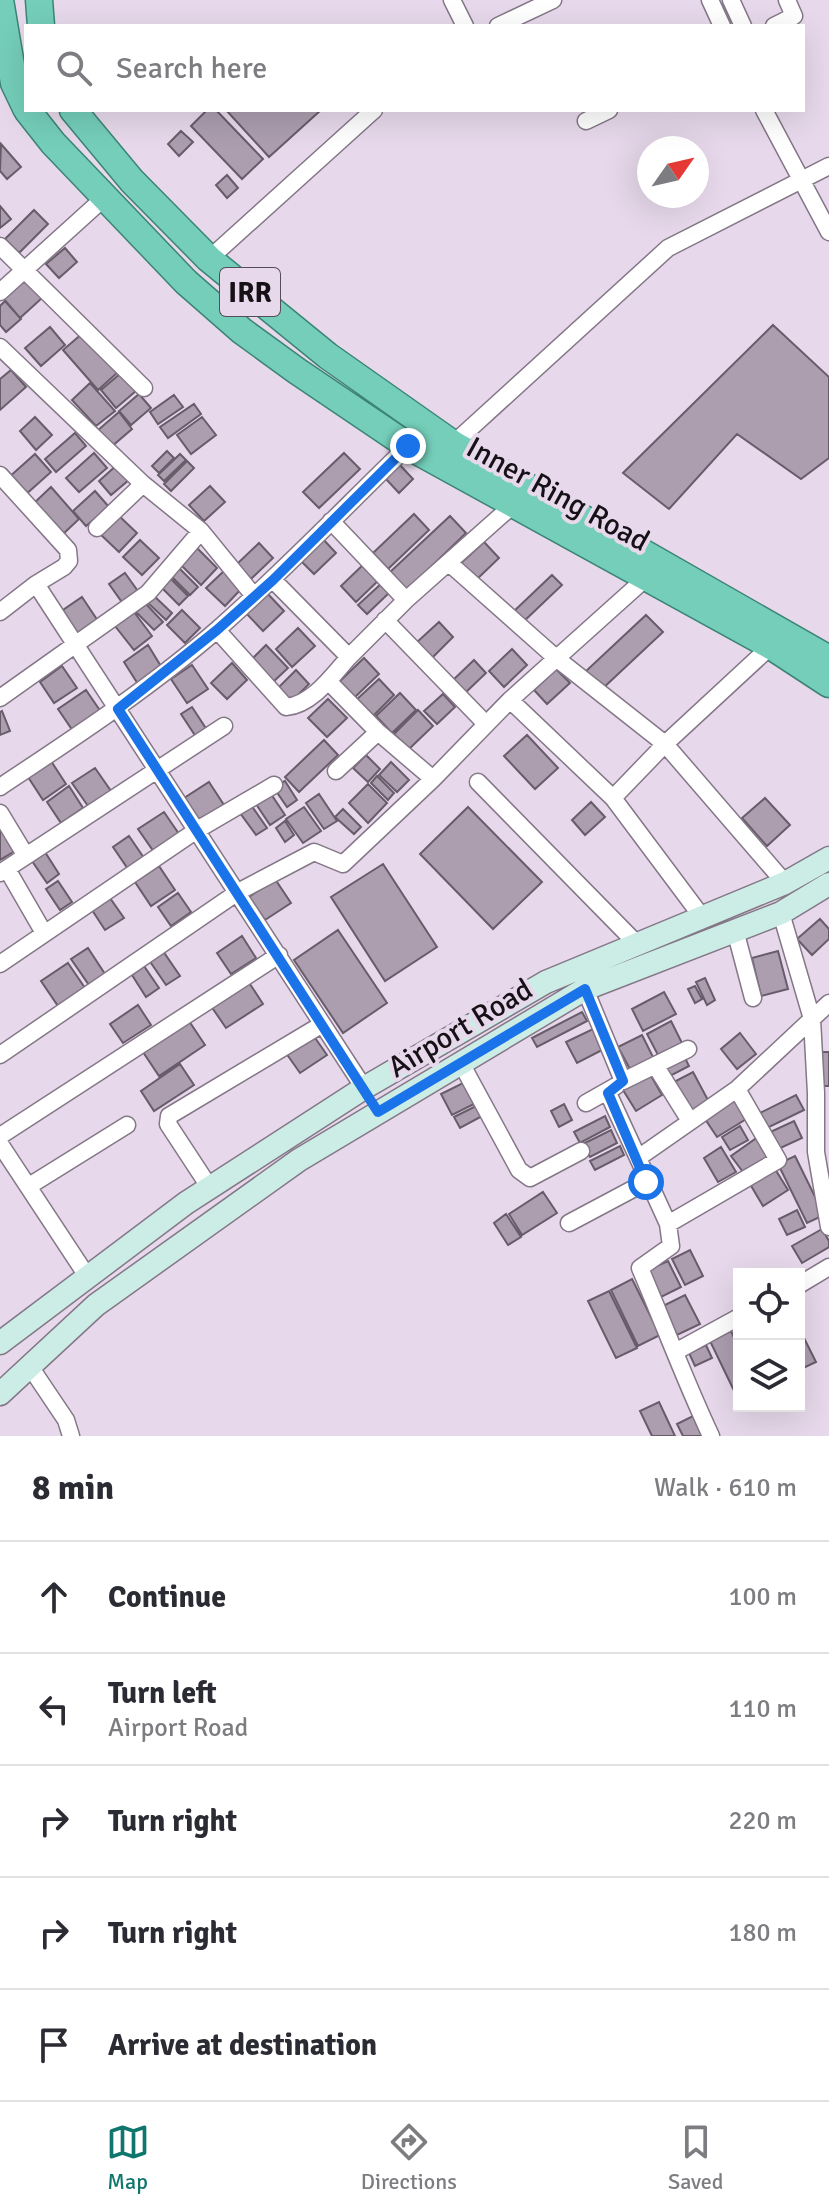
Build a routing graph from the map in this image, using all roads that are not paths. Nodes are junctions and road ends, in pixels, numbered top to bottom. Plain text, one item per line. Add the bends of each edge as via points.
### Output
1 (39, 0) edge
2 (452, 0) edge
3 (553, 0) edge
4 (710, 0) edge
5 (731, 0) edge
6 (787, 0) edge
7 (0, 2) edge
8 (41, 24) edge
9 (464, 24) edge
10 (502, 24) edge
11 (721, 24) edge
12 (742, 24) edge
13 (778, 24) edge
14 (6, 75) edge
15 (24, 103) edge
16 (29, 112) edge
17 (75, 112) edge
18 (372, 112) edge
19 (605, 112) edge
20 (765, 112) edge
21 (586, 121) dead end
22 (829, 166) edge
23 (799, 180) junction
24 (104, 198) junction
25 (829, 232) edge
26 (0, 246) edge
27 (209, 259) junction
28 (25, 268) junction
29 (0, 292) edge
30 (0, 347) edge
31 (144, 388) dead end
32 (453, 444) junction
33 (408, 446) junction
34 (0, 475) edge
35 (143, 484) junction
36 (513, 505) junction
37 (331, 521) junction
38 (97, 528) dead end
39 (201, 531) junction
40 (449, 563) junction
41 (646, 578) junction
42 (273, 580) junction
43 (36, 584) junction
44 (254, 596) junction
45 (406, 600) junction
46 (0, 612) edge
47 (385, 620) junction
48 (217, 630) junction
49 (77, 646) junction
50 (771, 646) junction
51 (826, 650) edge
52 (349, 657) junction
53 (556, 658) junction
54 (328, 681) junction
55 (829, 684) edge
56 (0, 698) edge
57 (510, 700) junction
58 (118, 709) junction
59 (486, 724) junction
60 (224, 726) dead end
61 (378, 732) junction
62 (665, 744) junction
63 (157, 771) junction
64 (336, 771) dead end
65 (433, 779) junction
66 (478, 782) dead end
67 (274, 785) dead end
68 (0, 787) edge
69 (613, 798) junction
70 (0, 813) edge
71 (197, 830) junction
72 (26, 856) junction
73 (829, 858) edge
74 (3, 871) edge
75 (785, 883) junction
76 (829, 884) edge
77 (238, 892) junction
78 (781, 913) junction
79 (702, 917) junction
80 (735, 930) junction
81 (44, 933) junction
82 (637, 944) junction
83 (279, 955) junction
84 (0, 964) edge
85 (585, 989) junction
86 (753, 998) dead end
87 (829, 1003) edge
88 (812, 1019) junction
89 (321, 1025) junction
90 (688, 1049) dead end
91 (0, 1055) edge
92 (461, 1063) junction
93 (655, 1065) junction
94 (623, 1081) junction
95 (364, 1088) junction
96 (737, 1089) junction
97 (608, 1093) junction
98 (586, 1103) dead end
99 (378, 1112) junction
100 (690, 1121) junction
101 (127, 1125) dead end
102 (0, 1136) edge
103 (0, 1144) edge
104 (581, 1151) dead end
105 (638, 1158) junction
106 (646, 1182) junction
107 (29, 1186) junction
108 (210, 1188) junction
109 (569, 1223) dead end
110 (668, 1224) junction
111 (829, 1227) edge
112 (829, 1267) edge
113 (89, 1279) junction
114 (805, 1281) edge
115 (733, 1320) edge
116 (0, 1343) edge
117 (675, 1352) junction
118 (31, 1368) junction
119 (0, 1394) edge
120 (71, 1436) edge
121 (711, 1436) edge

1 - 8 highway
2 - 9 street
3 - 10 street
4 - 11 street
5 - 12 street
6 - 13 street via 794,16
7 - 14 highway, Inner Ring Road / IRR
14 - 15 highway, Inner Ring Road / IRR
16 - 24 highway, Inner Ring Road / IRR
17 - 27 highway, Inner Ring Road / IRR via 132,181
18 - 27 street
19 - 21 street
20 - 23 street
22 - 23 street
23 - 25 street
23 - 32 street via 668,248
24 - 28 street
24 - 33 highway, Inner Ring Road / IRR via 242,331
26 - 28 street
27 - 32 highway, Inner Ring Road / IRR via 328,356
28 - 29 street
28 - 31 street
30 - 35 street
32 - 51 highway, Inner Ring Road / IRR
33 - 36 highway, Inner Ring Road / IRR
33 - 37 street
34 - 43 street via 68,550 64,567
35 - 38 street
35 - 39 street
36 - 40 street
36 - 41 highway, Inner Ring Road / IRR
37 - 42 street
37 - 45 street
39 - 44 street
39 - 49 street via 148,593
40 - 45 street
40 - 53 street
41 - 50 highway, Inner Ring Road / IRR
41 - 53 street
42 - 44 street
42 - 52 street
43 - 46 street
43 - 49 street
44 - 48 street
45 - 47 street
47 - 52 street
47 - 59 street
48 - 54 street via 286,707 298,706
48 - 58 street
49 - 56 street
49 - 58 street
50 - 55 highway, Inner Ring Road / IRR
50 - 62 street
52 - 54 street
53 - 57 street
53 - 62 street
54 - 61 street
57 - 59 street
57 - 69 street
58 - 63 street
58 - 68 street
59 - 65 street
60 - 63 street
61 - 64 street
61 - 65 street
62 - 69 street
62 - 75 street
63 - 71 street
63 - 72 street
65 - 77 street via 343,864 314,852
66 - 82 street
67 - 71 street
69 - 79 street
70 - 72 street
71 - 77 street
71 - 81 street
72 - 74 street
73 - 75 main road, Airport Road
74 - 81 street
75 - 79 main road, Airport Road
76 - 78 main road, Airport Road
77 - 83 street
77 - 91 street
78 - 80 main road, Airport Road
78 - 88 street
79 - 82 main road, Airport Road
80 - 85 main road, Airport Road
80 - 86 street
81 - 84 street
82 - 95 main road, Airport Road via 546,982
83 - 89 street
83 - 102 street
85 - 92 main road, Airport Road
85 - 94 street
87 - 88 street
88 - 96 street
88 - 111 street via 816,1152
89 - 95 street
89 - 108 street via 169,1116 168,1124
90 - 93 street
92 - 99 main road, Airport Road
92 - 104 street via 519,1170 530,1178
93 - 94 street
93 - 100 street
94 - 97 street
95 - 99 main road
95 - 108 main road, Airport Road
96 - 100 street
96 - 110 street via 778,1160
97 - 98 street
97 - 105 street
99 - 118 main road, Airport Road via 299,1160 96,1305
100 - 105 street
101 - 107 street
103 - 107 street
105 - 106 street
106 - 109 street
106 - 110 street
107 - 113 street
108 - 113 main road, Airport Road
110 - 117 street via 671,1246 640,1268
112 - 114 street
113 - 116 main road, Airport Road
115 - 117 street
117 - 121 street
118 - 119 main road, Airport Road
118 - 120 street

